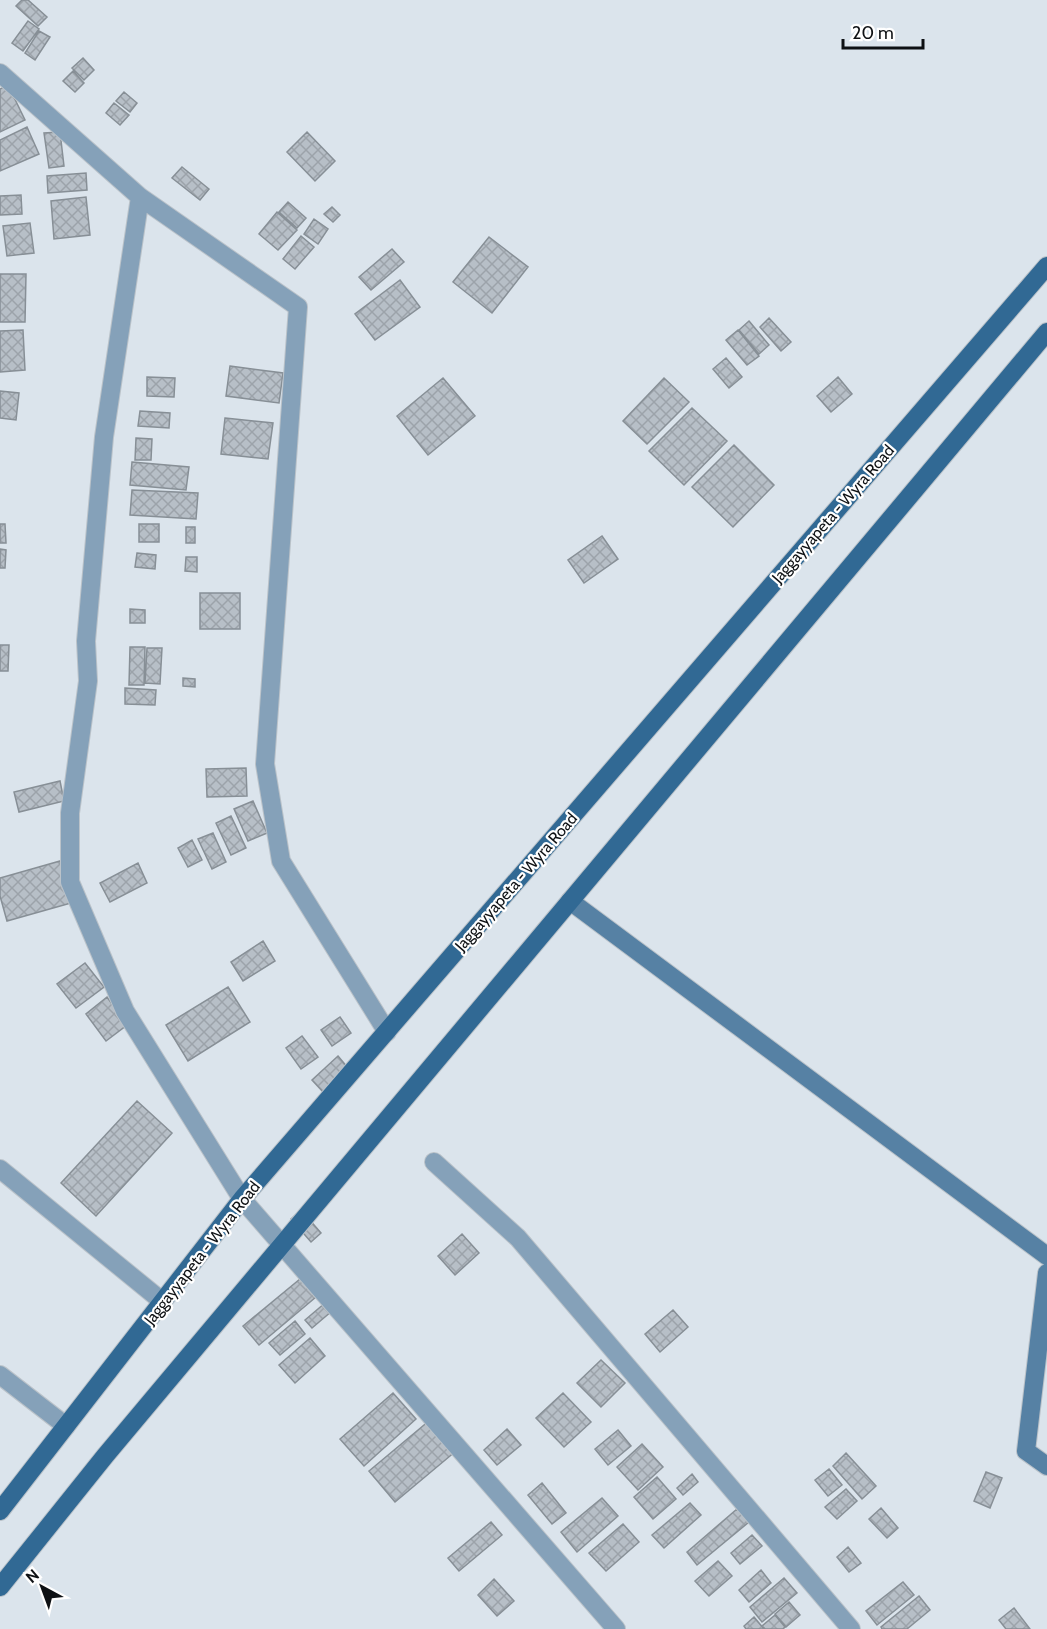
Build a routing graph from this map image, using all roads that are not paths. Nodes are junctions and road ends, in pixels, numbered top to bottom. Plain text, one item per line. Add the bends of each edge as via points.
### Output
1 (0, 73) edge
2 (140, 197) junction
3 (1047, 266) edge
4 (1047, 332) edge
5 (570, 901) junction
6 (387, 1032) junction
7 (434, 1162) dead end
8 (0, 1169) edge
9 (242, 1199) junction
10 (282, 1245) junction
11 (1047, 1256) edge
12 (1047, 1273) edge
13 (162, 1302) junction
14 (0, 1375) edge
15 (66, 1426) junction
16 (1047, 1466) edge
17 (0, 1511) edge
18 (0, 1587) edge
19 (616, 1629) edge
20 (851, 1629) edge

1 - 2 street
2 - 6 street via 298,307 265,764 280,861
2 - 9 street via 104,437 86,641 88,681 70,813 70,882 125,1011
3 - 6 main road, Jaggayyapeta - Wyra Road
4 - 5 main road
5 - 10 main road
5 - 11 street
6 - 9 main road, Jaggayyapeta - Wyra Road
7 - 20 street via 518,1238
8 - 13 street
9 - 10 street
9 - 13 main road, Jaggayyapeta - Wyra Road
10 - 18 main road
10 - 19 street
12 - 16 street via 1026,1451
13 - 15 main road, Jaggayyapeta - Wyra Road
14 - 15 street
15 - 17 main road, Jaggayyapeta - Wyra Road

